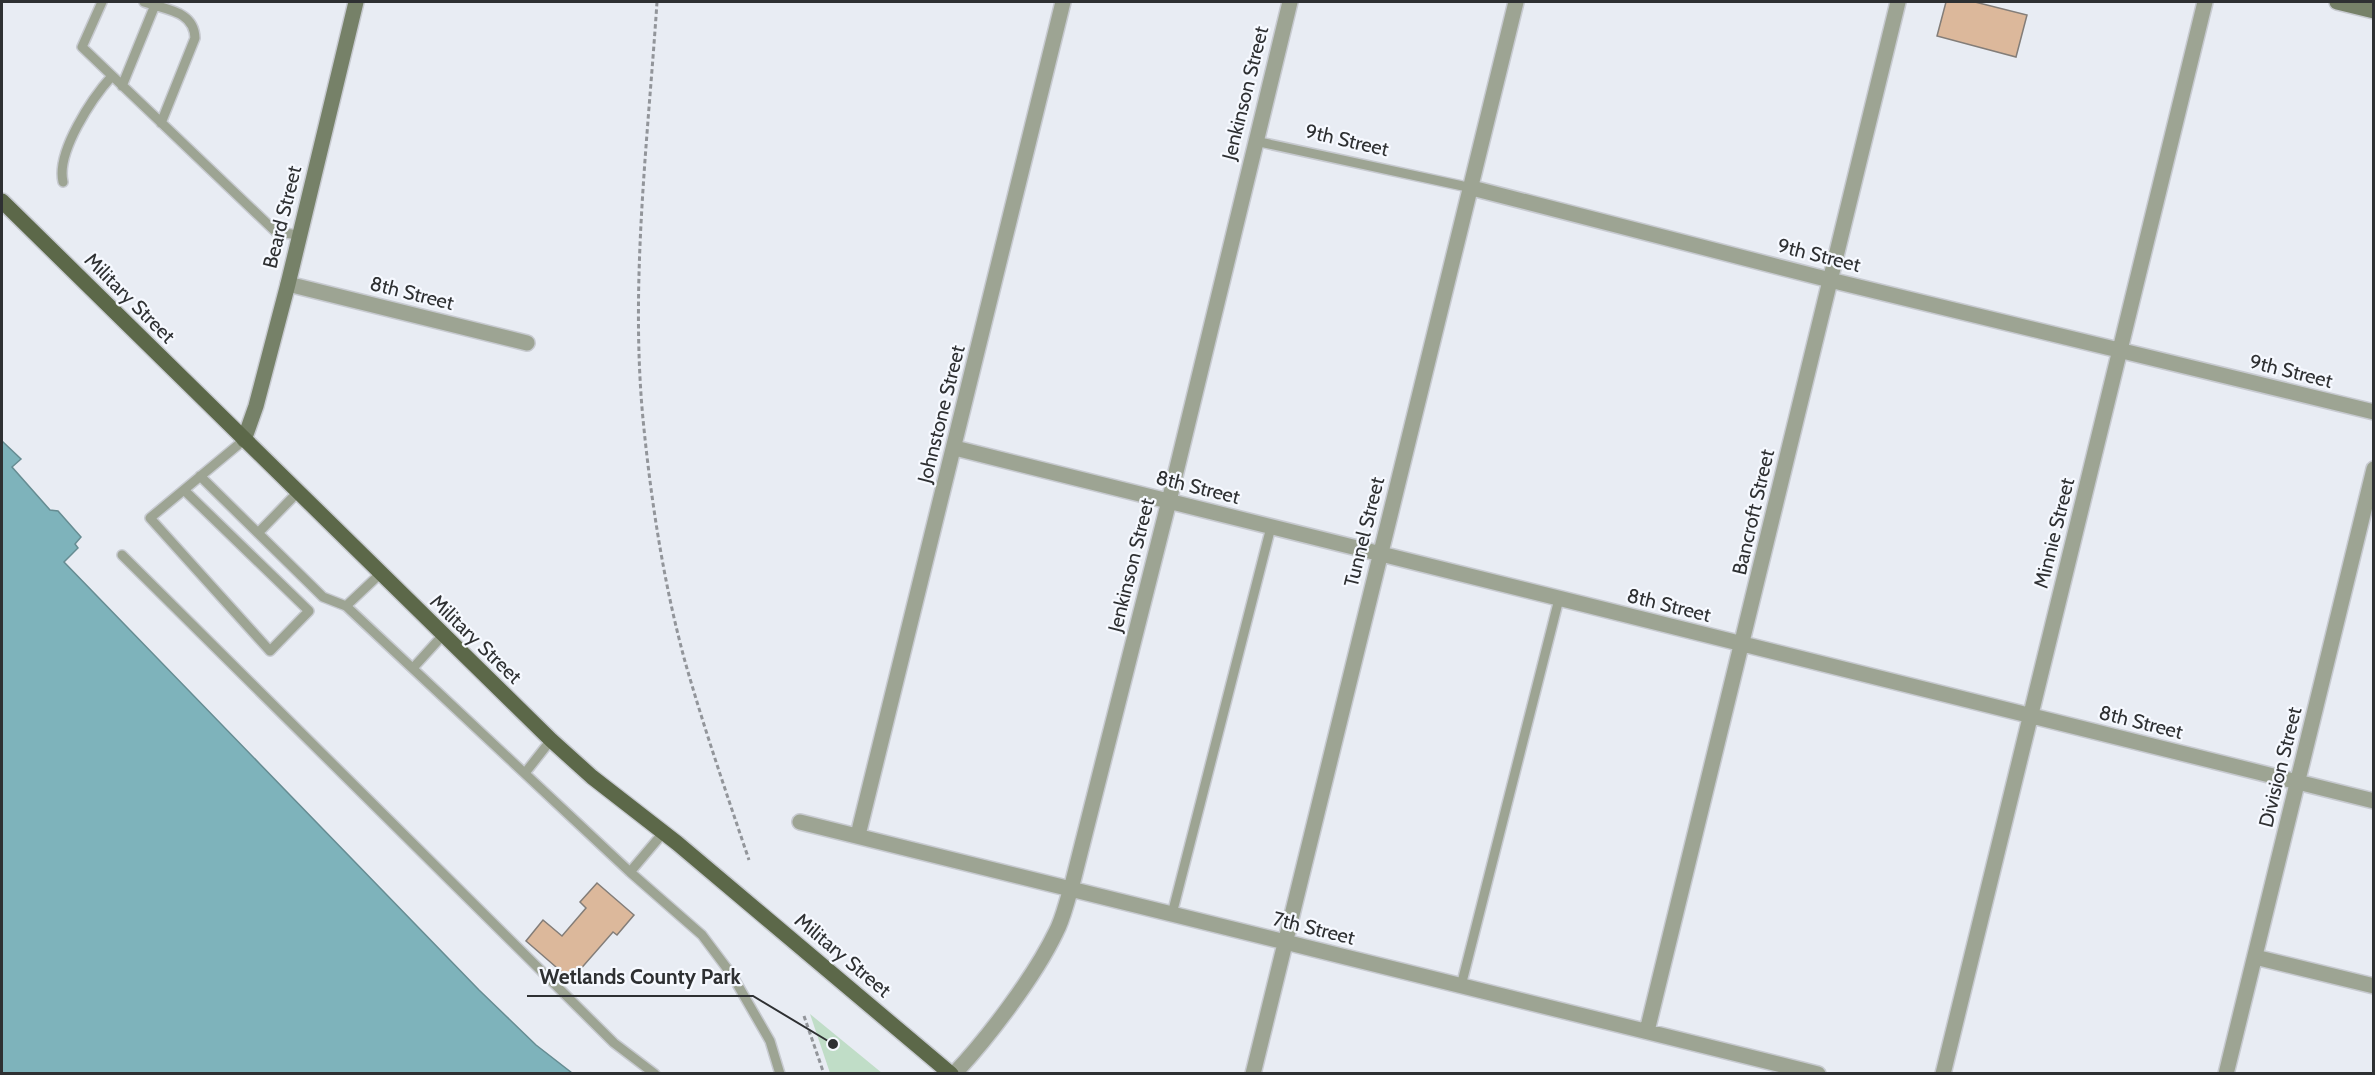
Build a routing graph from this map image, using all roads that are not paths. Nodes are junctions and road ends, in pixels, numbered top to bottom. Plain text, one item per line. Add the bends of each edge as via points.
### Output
1 (102, 2) edge
2 (144, 2) edge
3 (356, 2) edge
4 (1063, 2) edge
5 (1290, 2) edge
6 (1516, 2) edge
7 (1898, 2) edge
8 (2205, 2) edge
9 (2337, 2) edge
10 (155, 5) junction
11 (2373, 10) edge
12 (112, 76) junction
13 (122, 86) junction
14 (161, 123) junction
15 (1255, 141) junction
16 (63, 182) dead end
17 (1472, 188) junction
18 (2, 201) edge
19 (299, 235) junction
20 (1830, 280) junction
21 (288, 284) junction
22 (527, 343) dead end
23 (2120, 351) junction
24 (2373, 412) edge
25 (244, 440) junction
26 (955, 448) junction
27 (2373, 469) edge
28 (200, 476) junction
29 (184, 490) junction
30 (297, 492) junction
31 (1169, 501) junction
32 (1271, 527) junction
33 (258, 533) junction
34 (122, 555) dead end
35 (1380, 555) junction
36 (381, 574) junction
37 (1559, 600) junction
38 (346, 606) junction
39 (443, 635) junction
40 (1743, 645) junction
41 (413, 668) junction
42 (2031, 717) junction
43 (551, 740) junction
44 (525, 773) junction
45 (2299, 782) junction
46 (2373, 801) edge
47 (800, 822) dead end
48 (663, 833) junction
49 (858, 835) junction
50 (630, 872) junction
51 (1071, 889) junction
52 (1172, 914) junction
53 (1286, 943) junction
54 (2255, 957) junction
55 (1461, 986) junction
56 (2373, 986) edge
57 (1647, 1031) junction
58 (656, 1074) edge
59 (780, 1074) edge
60 (953, 1074) edge
61 (1253, 1074) edge
62 (1818, 1074) edge
63 (1943, 1074) edge
64 (2226, 1074) edge

1 - 12 lane via 82,47
2 - 10 lane
3 - 19 street, Beard Street
4 - 26 street, Johnstone Street
5 - 15 street, Jenkinson Street
6 - 17 street, Tunnel Street
7 - 20 street, Bancroft Street
8 - 23 street, Minnie Street
9 - 11 street
10 - 13 lane
10 - 14 lane via 189,18 195,38
12 - 13 lane
12 - 16 lane via 84,111 60,170
13 - 14 lane
14 - 19 lane via 276,232
15 - 17 lane, 9th Street
15 - 31 street, Jenkinson Street
17 - 20 street, 9th Street
17 - 35 street, Tunnel Street
18 - 25 main road, Military Street
19 - 21 street, Beard Street
20 - 23 street, 9th Street
20 - 40 street, Bancroft Street
21 - 22 street, 8th Street
21 - 25 street, Beard Street
23 - 24 street, 9th Street
23 - 42 street, Minnie Street
25 - 28 lane
25 - 30 main road, Military Street
26 - 31 street, 8th Street
26 - 49 street, Johnstone Street
27 - 45 street, Division Street
28 - 29 lane
28 - 33 lane
29 - 29 lane via 150,518 270,651 309,611
30 - 33 lane
30 - 36 main road, Military Street
31 - 32 street, 8th Street
31 - 51 street, Jenkinson Street
32 - 35 street, 8th Street
32 - 52 lane
33 - 38 lane via 323,597
34 - 58 lane via 614,1043
35 - 37 street, 8th Street
35 - 53 street, Tunnel Street
36 - 38 lane
36 - 39 main road, Military Street
37 - 40 street, 8th Street
37 - 55 lane
38 - 41 lane
39 - 41 lane
39 - 43 main road, Military Street
40 - 42 street, 8th Street
40 - 57 street, Bancroft Street
41 - 44 lane
42 - 45 street, 8th Street
42 - 63 street, Minnie Street
43 - 44 lane
43 - 48 main road, Military Street
44 - 50 lane
45 - 46 street, 8th Street
45 - 54 street, Division Street
47 - 49 street, 7th Street
48 - 50 lane
48 - 60 main road, Military Street
49 - 51 street, 7th Street
50 - 59 lane via 702,934 732,975 770,1041
51 - 52 street, 7th Street
51 - 60 street, Jenkinson Street via 1057,931 1044,954 975,1052
52 - 53 street, 7th Street
53 - 55 street, 7th Street
53 - 61 street, Tunnel Street
54 - 56 street
54 - 64 street, Division Street
55 - 57 street, 7th Street
57 - 62 street, 7th Street

